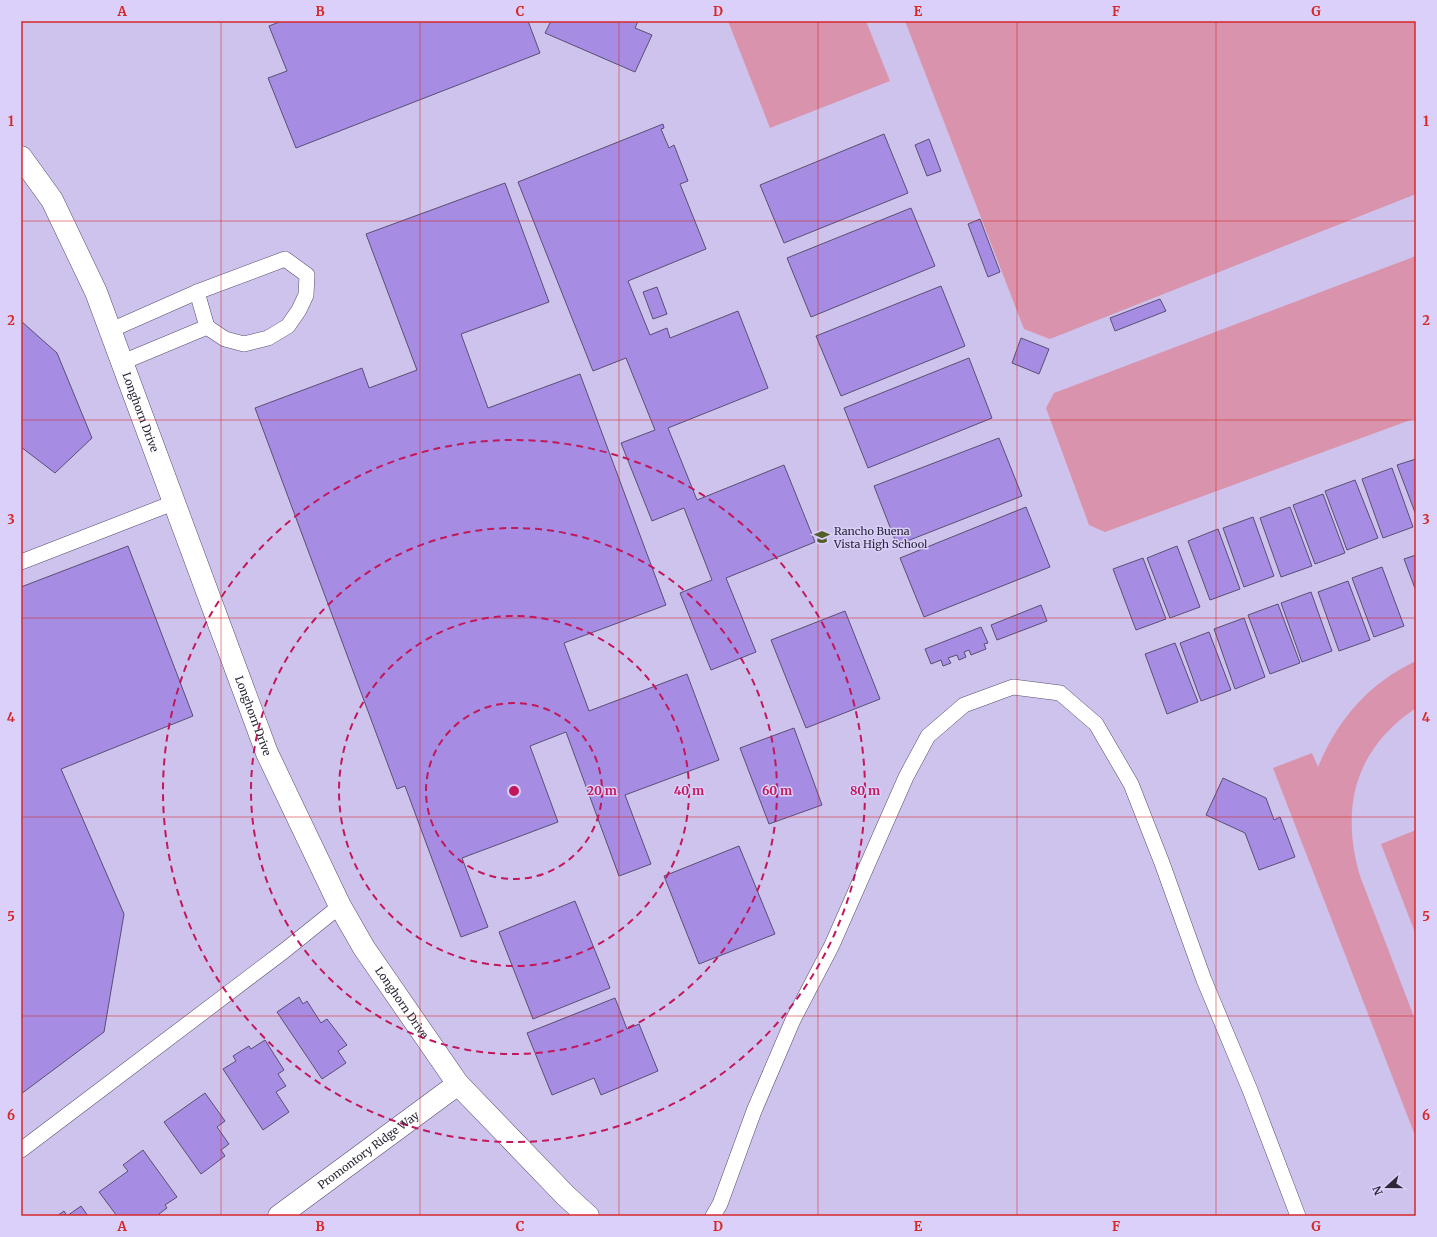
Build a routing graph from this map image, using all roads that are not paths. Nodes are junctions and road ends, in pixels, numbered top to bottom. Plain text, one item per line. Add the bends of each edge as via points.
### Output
1 (21, 156) edge
2 (197, 292) junction
3 (207, 327) junction
4 (111, 330) junction
5 (123, 362) junction
6 (173, 503) junction
7 (21, 562) edge
8 (340, 906) junction
9 (458, 1084) junction
10 (21, 1150) edge
11 (279, 1216) edge
12 (588, 1216) edge
13 (713, 1216) edge
14 (1298, 1216) edge

1 - 4 street, Longhorn Drive via 52,200 96,292
2 - 3 lane
2 - 3 lane via 285,259 307,275 306,295 299,310 288,326 268,338 244,344 225,339
2 - 4 lane
3 - 5 lane
4 - 5 street, Longhorn Drive
5 - 6 street, Longhorn Drive
6 - 7 lane
6 - 8 street, Longhorn Drive via 267,753
8 - 9 street, Longhorn Drive via 364,948
8 - 10 lane
9 - 11 street, Promontory Ridge Way
9 - 12 street, Longhorn Drive
13 - 14 lane via 793,1020 832,945 906,777 928,736 964,705 1013,687 1060,693 1096,724 1131,784 1204,980 1250,1090

